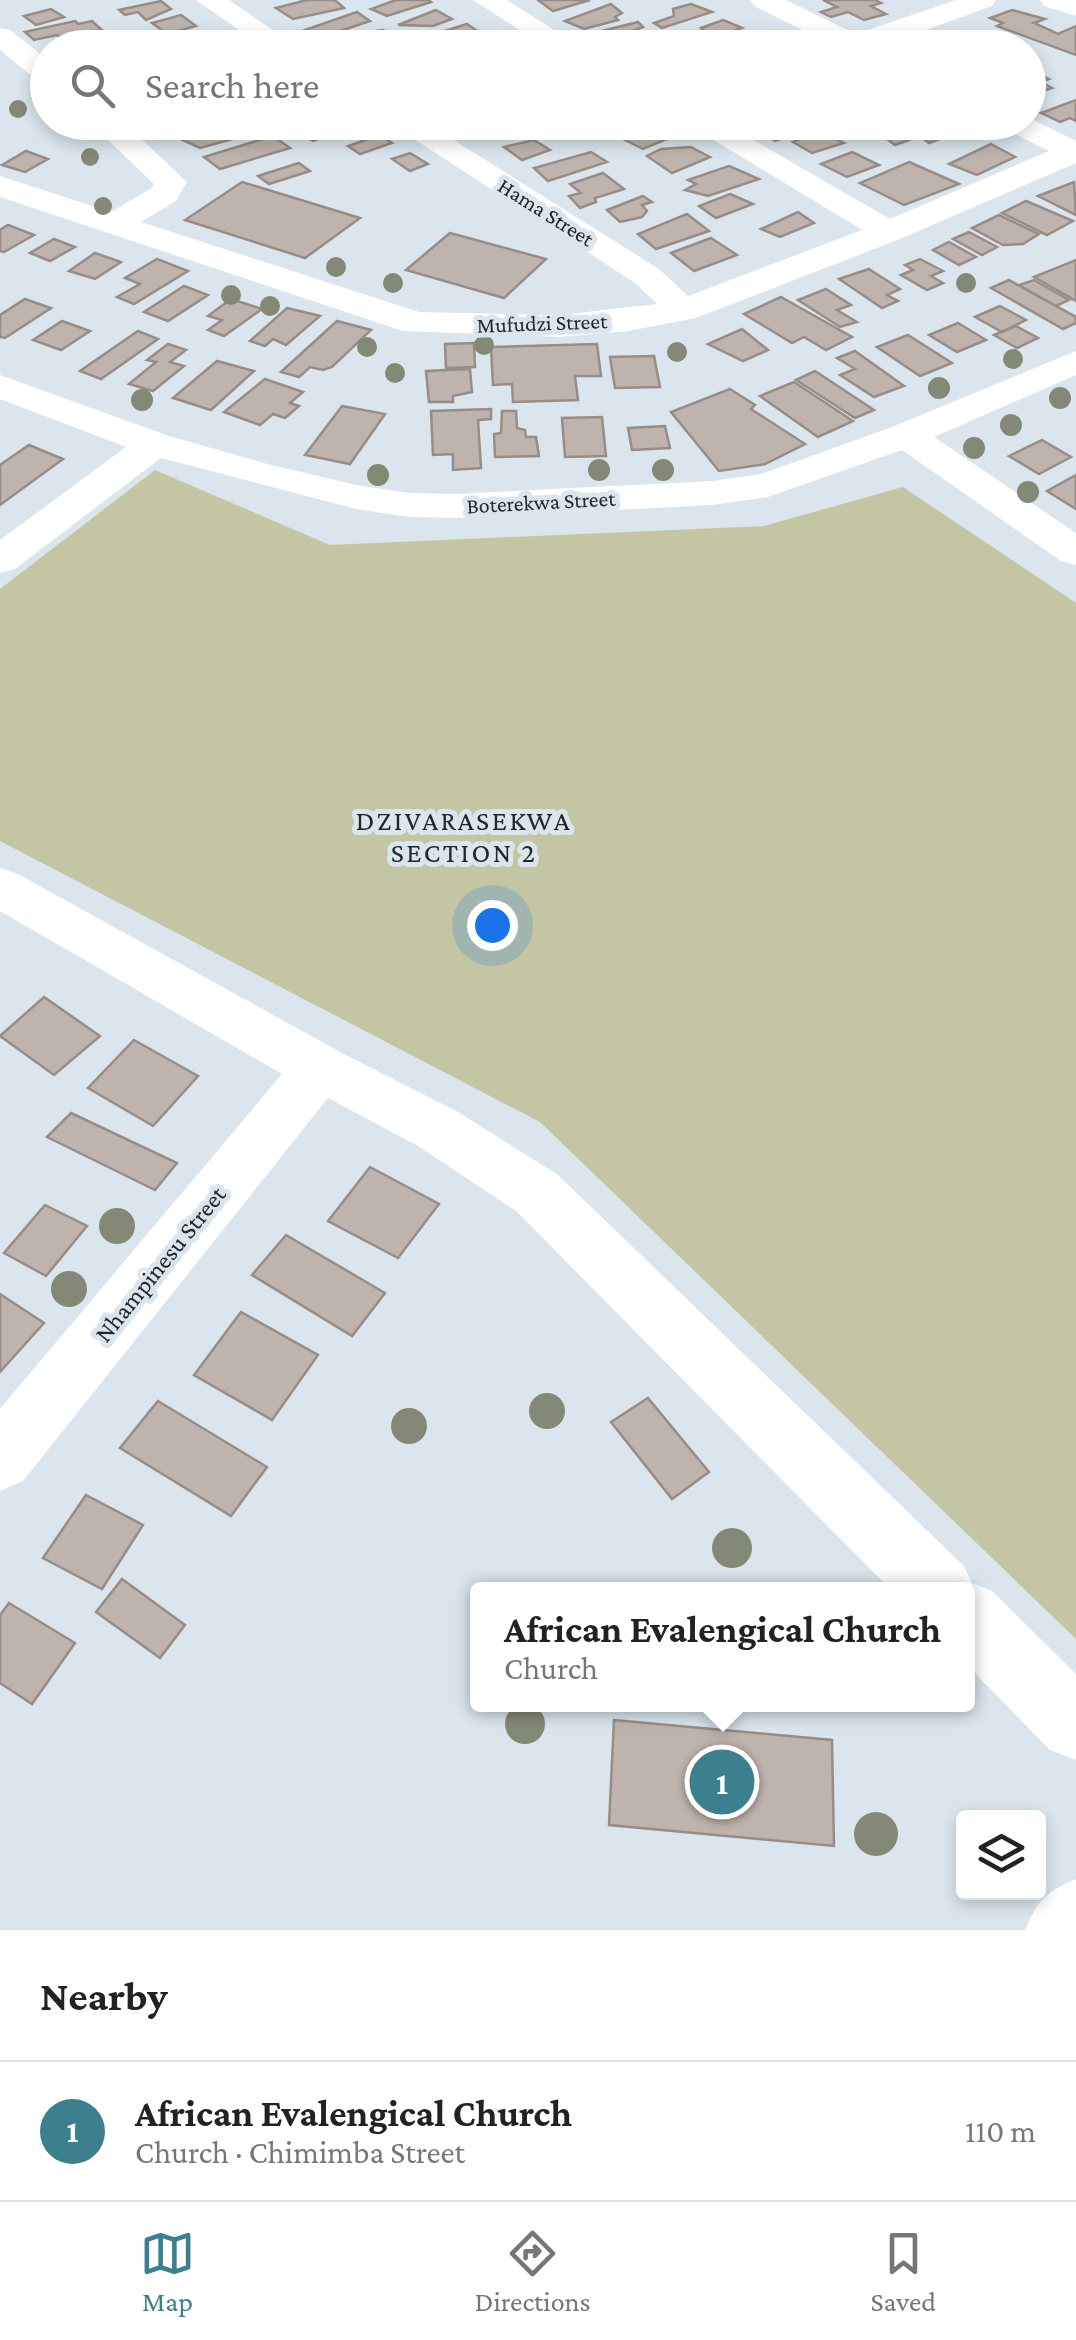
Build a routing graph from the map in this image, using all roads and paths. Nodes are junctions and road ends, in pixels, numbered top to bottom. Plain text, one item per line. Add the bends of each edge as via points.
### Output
1 (210, 0) edge
2 (487, 0) edge
3 (764, 0) edge
4 (982, 0) edge
5 (1054, 0) edge
6 (1076, 8) edge
7 (257, 30) edge
8 (538, 30) edge
9 (825, 30) edge
10 (901, 30) edge
11 (0, 36) edge
12 (30, 61) edge
13 (1046, 138) edge
14 (124, 140) edge
15 (432, 140) edge
16 (730, 140) edge
17 (1075, 152) edge
18 (0, 186) edge
19 (117, 222) junction
20 (888, 232) junction
21 (682, 310) junction
22 (1076, 362) edge
23 (0, 386) edge
24 (906, 435) junction
25 (155, 444) junction
26 (1076, 552) edge
27 (0, 560) edge
28 (8, 904) edge
29 (320, 1068) junction
30 (0, 1459) edge
31 (932, 1582) edge
32 (975, 1624) edge
33 (1076, 1724) edge
34 (1076, 1918) edge
35 (1064, 1930) edge

1 - 7 street
2 - 8 street
3 - 9 street
4 - 10 street
5 - 6 street
11 - 12 street
13 - 17 street
14 - 19 street via 171,182 165,194
15 - 21 street, Hama Street via 646,276
16 - 20 street
17 - 20 street, Mufudzi Street
18 - 19 street, Mufudzi Street
19 - 21 street, Mufudzi Street via 433,325 597,324
20 - 21 street, Mufudzi Street
22 - 24 street, Boterekwa Street
23 - 25 street, Boterekwa Street
24 - 25 street, Boterekwa Street via 751,488 455,506 356,497
24 - 26 street
25 - 27 street
28 - 29 street
29 - 30 street, Nhampinesu Street
29 - 31 street via 470,1148 536,1194
32 - 33 street
34 - 35 street

